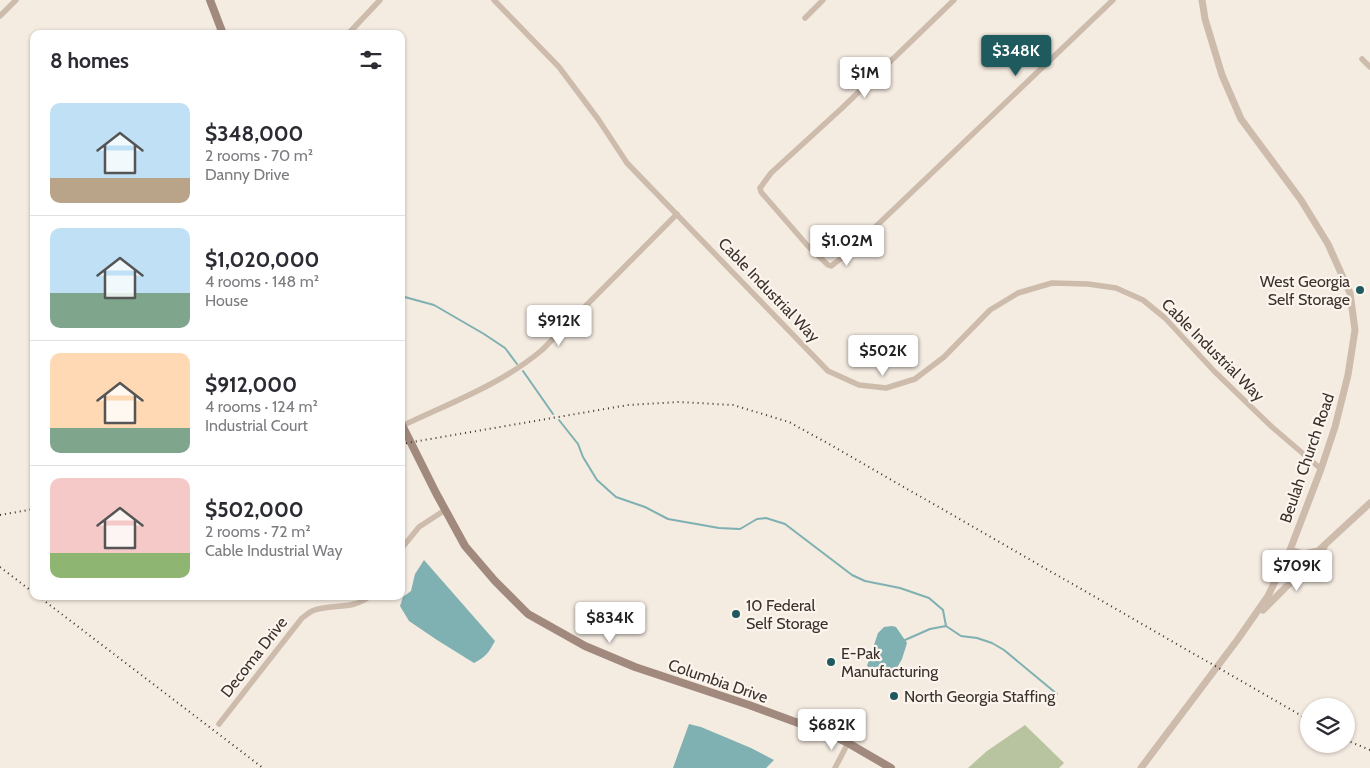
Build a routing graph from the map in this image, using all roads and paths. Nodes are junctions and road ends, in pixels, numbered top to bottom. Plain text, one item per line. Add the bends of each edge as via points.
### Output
1 (16, 0) edge
2 (210, 0) edge
3 (380, 0) edge
4 (494, 0) edge
5 (823, 0) edge
6 (954, 0) edge
7 (1113, 0) edge
8 (1202, 0) edge
9 (0, 16) edge
10 (805, 18) dead end
11 (221, 30) edge
12 (352, 30) edge
13 (1362, 59) dead end
14 (1370, 67) edge
15 (677, 214) junction
16 (405, 424) edge
17 (405, 431) edge
18 (1321, 469) junction
19 (1370, 503) edge
20 (445, 510) junction
21 (405, 544) edge
22 (1324, 547) junction
23 (1290, 550) junction
24 (364, 600) edge
25 (1252, 621) junction
26 (219, 724) dead end
27 (848, 742) junction
28 (835, 768) edge
29 (892, 768) edge
30 (1141, 768) edge

1 - 9 street
2 - 11 main road
3 - 12 street
4 - 15 street, Cable Industrial Way via 560,67 627,163
5 - 10 street
6 - 7 street via 771,173 760,188 760,192 821,260 831,266
8 - 18 street, Beulah Church Road via 1222,75 1241,119 1301,200 1328,244 1350,293 1355,330 1348,375
13 - 14 street
15 - 16 street via 524,365
15 - 18 street, Cable Industrial Way via 828,371 859,386 886,388 914,379 944,357 990,310 1018,293 1052,283 1116,288 1143,300 1165,318 1272,428
17 - 20 main road, Columbia Drive
18 - 23 street, Beulah Church Road
19 - 22 street
20 - 21 street via 419,527
20 - 27 main road, Columbia Drive via 465,546 528,614 585,646 635,667
22 - 23 street via 1308,554
22 - 25 street
23 - 25 street, Beulah Church Road
24 - 26 street, Decoma Drive via 359,604 324,608 302,618
25 - 30 street, Beulah Church Road
27 - 28 street
27 - 29 main road, Columbia Drive

